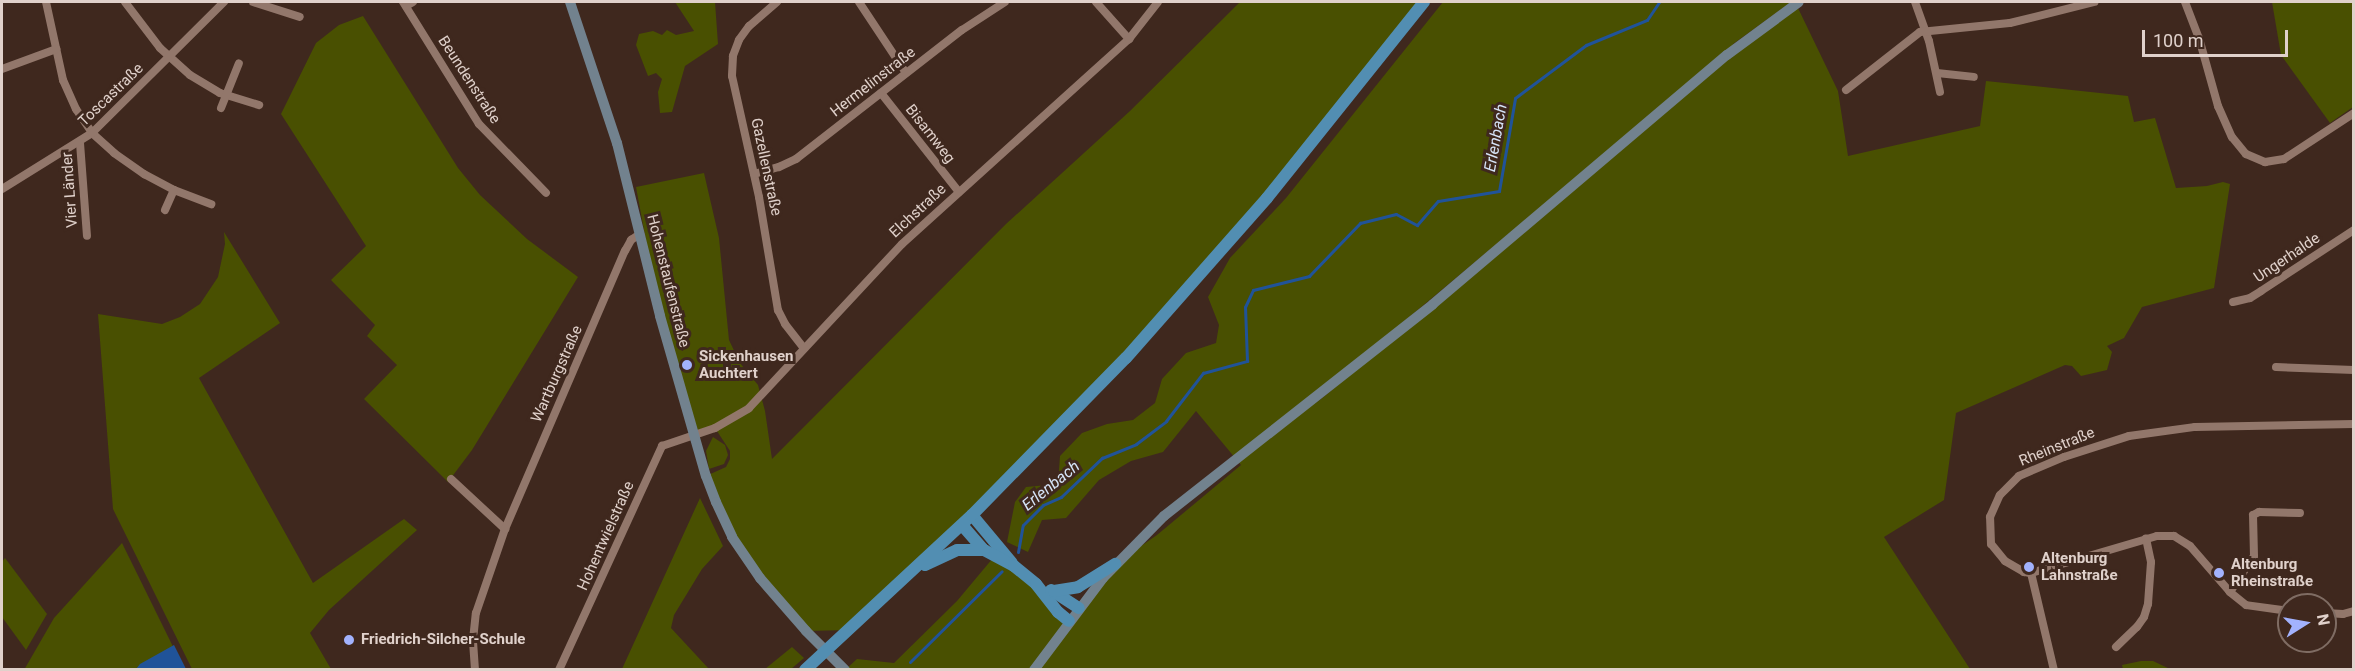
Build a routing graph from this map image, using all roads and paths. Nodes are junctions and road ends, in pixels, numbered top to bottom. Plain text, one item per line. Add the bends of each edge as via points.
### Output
1 (46, 2) edge
2 (125, 2) edge
3 (224, 2) edge
4 (253, 2) edge
5 (413, 2) edge
6 (570, 2) edge
7 (777, 2) edge
8 (859, 2) edge
9 (1005, 2) edge
10 (1096, 2) edge
11 (1158, 2) edge
12 (1424, 2) edge
13 (1799, 2) edge
14 (1915, 2) edge
15 (2094, 2) edge
16 (2185, 2) edge
17 (404, 4) edge
18 (300, 17) dead end
19 (1926, 31) junction
20 (1128, 39) junction
21 (56, 49) junction
22 (168, 57) junction
23 (239, 63) dead end
24 (2, 69) edge
25 (906, 73) junction
26 (1937, 73) junction
27 (1974, 76) dead end
28 (1846, 90) dead end
29 (881, 93) junction
30 (1940, 93) dead end
31 (226, 96) junction
32 (259, 105) dead end
33 (221, 108) dead end
34 (2354, 113) edge
35 (92, 133) junction
36 (80, 143) junction
37 (754, 174) junction
38 (2, 189) edge
39 (174, 190) junction
40 (959, 192) junction
41 (546, 193) dead end
42 (211, 204) dead end
43 (165, 210) dead end
44 (2354, 230) edge
45 (640, 234) junction
46 (87, 236) dead end
47 (2232, 302) dead end
48 (804, 348) junction
49 (2276, 367) dead end
50 (2354, 370) edge
51 (2354, 424) edge
52 (695, 436) junction
53 (451, 479) dead end
54 (2300, 513) dead end
55 (972, 515) junction
56 (962, 525) junction
57 (505, 530) junction
58 (2146, 539) junction
59 (984, 550) junction
60 (1115, 564) junction
61 (1014, 566) junction
62 (2031, 573) junction
63 (909, 575) junction
64 (1036, 584) junction
65 (1054, 591) junction
66 (2230, 592) junction
67 (1079, 608) junction
68 (2277, 610) edge
69 (2354, 611) edge
70 (2337, 614) edge
71 (1069, 621) junction
72 (2116, 646) dead end
73 (476, 669) edge
74 (560, 669) edge
75 (805, 669) edge
76 (844, 669) edge
77 (1034, 669) edge
78 (2054, 669) edge

1 - 21 street
2 - 22 street
3 - 22 street, Toscastraße
4 - 18 street
5 - 17 street
6 - 45 street, Hohenstaufenstraße via 610,118
7 - 37 street, Gazellenstraße via 743,33 732,66
8 - 25 street
9 - 25 street, Hermelinstraße
10 - 20 street
11 - 20 street, Elchstraße
12 - 55 main road via 1288,172 1182,296
13 - 60 street via 1714,65 1433,304 1175,506
14 - 19 street
15 - 19 street via 1997,25
16 - 34 street via 2218,106 2232,137 2246,154 2265,162 2284,159
17 - 41 street, Beundenstraße via 479,124
19 - 26 street
19 - 28 street via 1912,36
20 - 40 street, Elchstraße
21 - 24 street
21 - 35 street via 71,99
22 - 31 street
22 - 35 street, Toscastraße
23 - 31 street
25 - 29 street, Hermelinstraße
26 - 27 street
26 - 30 street
29 - 37 street, Hermelinstraße via 796,159
29 - 40 street, Bisamweg
31 - 32 street
31 - 33 street
35 - 36 street, Toscastraße
35 - 39 street via 129,165
36 - 38 street, Toscastraße
36 - 46 street, Vier Länder
37 - 48 street, Gazellenstraße via 778,310
39 - 42 street
39 - 43 street
40 - 48 street, Elchstraße via 902,244
44 - 47 street, Ungerhalde via 2262,291
45 - 52 street, Hohenstaufenstraße
45 - 57 street, Wartburgstraße via 631,240
48 - 52 street, Elchstraße via 750,408
49 - 50 street
51 - 62 street, Rheinstraße via 2151,431 2106,442 2030,470 2000,495 1989,525 1991,544 1997,553 2015,568
52 - 74 street, Hohentwielstraße via 670,442 657,453
52 - 76 street, Hohenstaufenstraße via 708,482 732,537 760,579
53 - 57 street
54 - 66 street via 2253,515 2254,556
55 - 56 main road
55 - 61 main road
56 - 59 main road
56 - 63 main road
57 - 73 street, Wartburgstraße via 476,613
58 - 62 street
58 - 66 street via 2166,535 2182,540
58 - 72 street via 2151,562 2146,610 2137,627
59 - 61 main road
59 - 63 main road via 957,550
60 - 65 main road via 1078,587
60 - 67 street
61 - 64 main road
62 - 78 street
63 - 75 main road
64 - 65 main road
64 - 71 main road
65 - 67 main road
66 - 68 street via 2253,608
67 - 71 street
69 - 70 street
71 - 77 street

